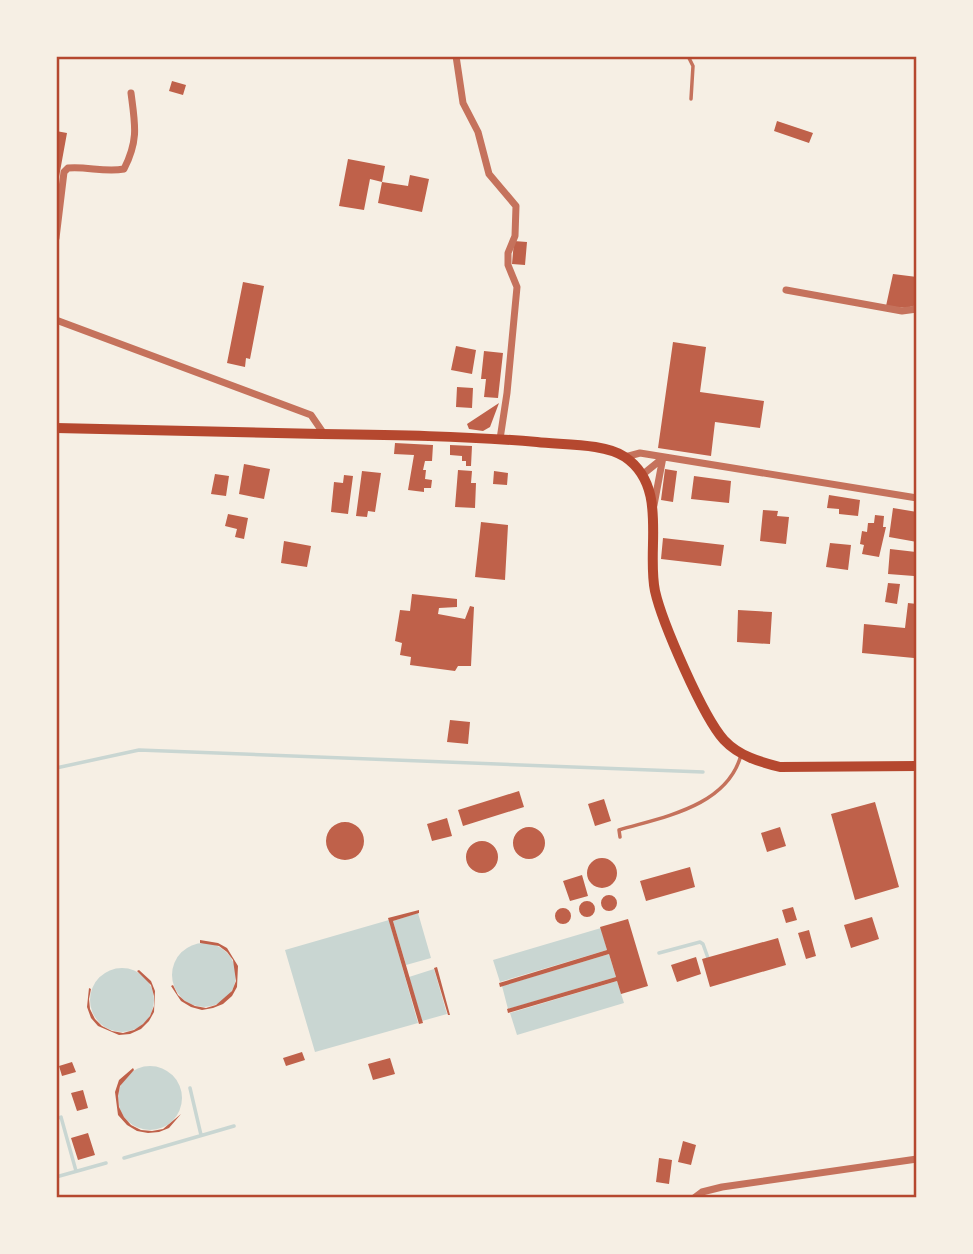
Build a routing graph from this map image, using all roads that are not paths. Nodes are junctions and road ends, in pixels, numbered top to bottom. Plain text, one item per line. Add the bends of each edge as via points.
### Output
1 (456, 56) edge
2 (688, 56) edge
3 (131, 93) dead end
4 (691, 99) dead end
5 (56, 238) edge
6 (786, 290) dead end
7 (917, 309) edge
8 (56, 320) edge
9 (56, 428) edge
10 (324, 434) junction
11 (500, 439) junction
12 (625, 457) junction
13 (663, 457) junction
14 (642, 475) junction
15 (917, 498) edge
16 (653, 506) junction
17 (741, 753) junction
18 (917, 766) edge
19 (620, 837) dead end
20 (917, 1160) edge
21 (694, 1198) edge

1 - 11 street via 463,103 478,132 489,174 516,206 508,265 517,287
2 - 4 lane via 693,66
3 - 5 street via 136,134 124,169 68,168
6 - 7 street via 902,311
8 - 10 street via 311,415
9 - 10 main road
10 - 11 main road
11 - 12 main road via 601,449
12 - 13 street via 640,453
12 - 14 main road
13 - 14 street
13 - 15 street
13 - 16 street
14 - 16 main road
16 - 17 main road via 655,591 666,624 714,724 724,740
17 - 18 main road via 780,767
17 - 19 lane via 738,766 722,785 695,807 619,830
20 - 21 street via 722,1187

